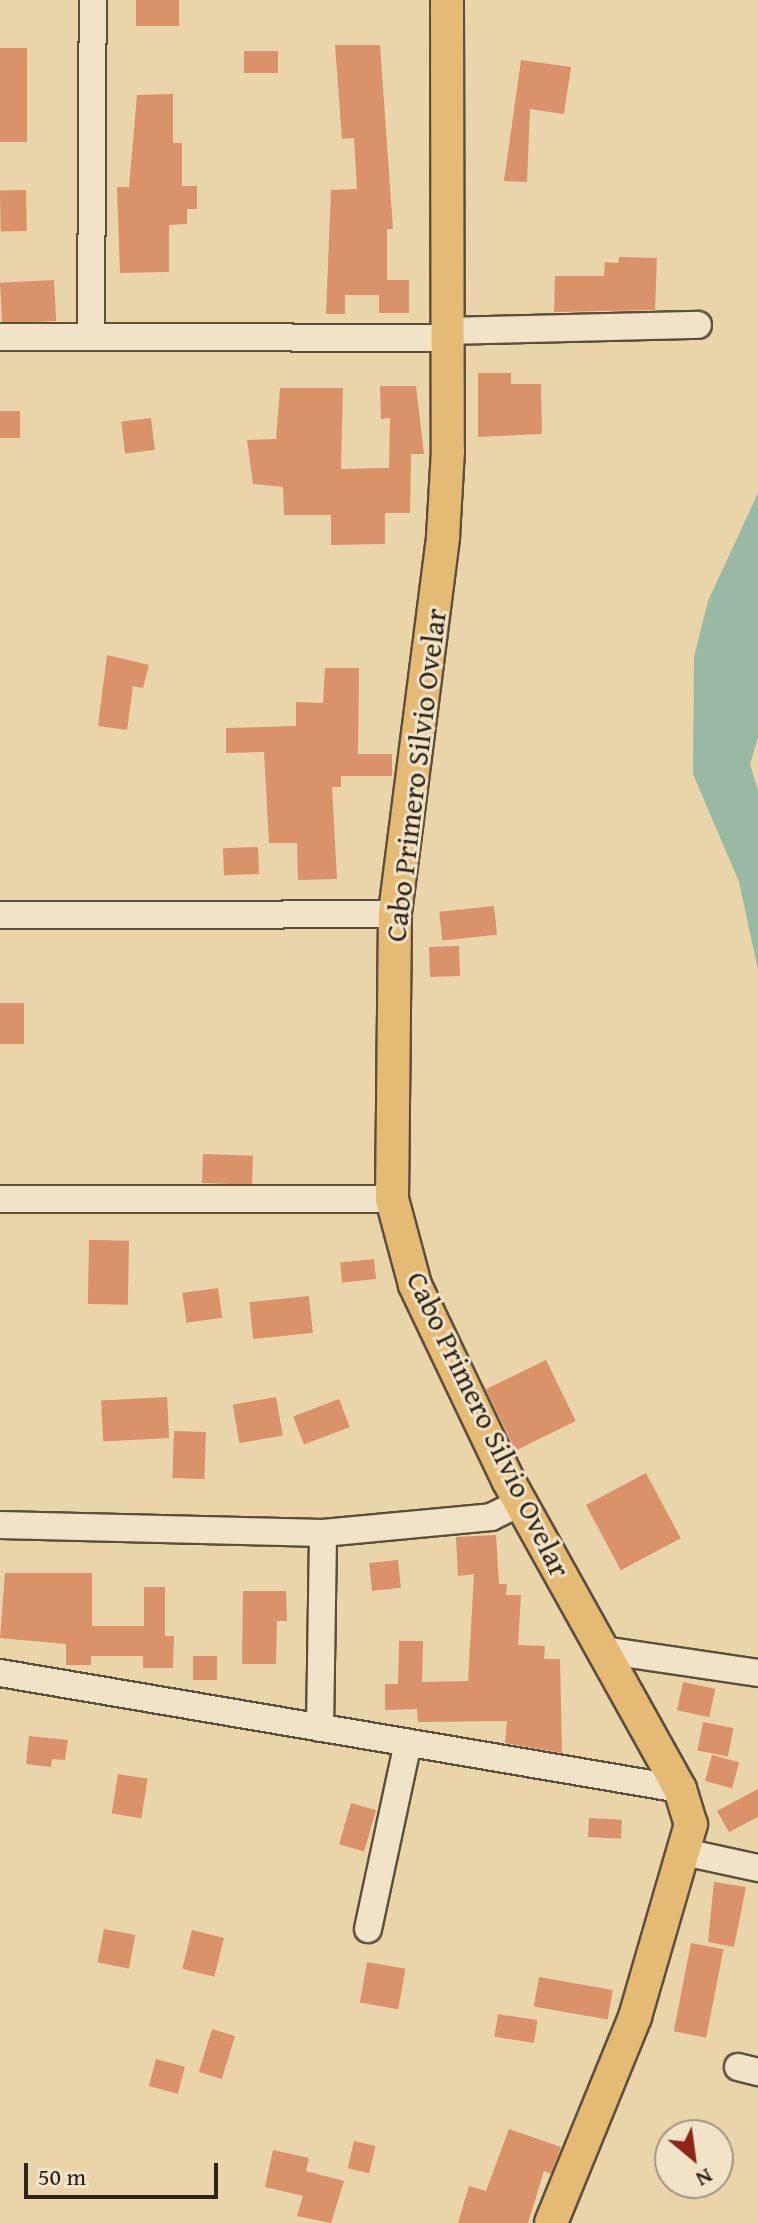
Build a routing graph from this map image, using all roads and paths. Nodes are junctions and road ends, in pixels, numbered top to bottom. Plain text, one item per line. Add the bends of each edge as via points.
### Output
1 (93, 0) edge
2 (447, 0) edge
3 (698, 325) dead end
4 (91, 335) junction
5 (449, 335) junction
6 (0, 337) edge
7 (395, 914) junction
8 (0, 915) edge
9 (0, 1199) edge
10 (392, 1199) junction
11 (522, 1502) junction
12 (0, 1525) edge
13 (323, 1533) junction
14 (603, 1650) junction
15 (0, 1673) edge
16 (758, 1673) edge
17 (320, 1728) junction
18 (408, 1743) junction
19 (680, 1789) junction
20 (684, 1852) junction
21 (758, 1868) edge
22 (368, 1929) dead end
23 (551, 2223) edge

1 - 4 street
2 - 5 main road, Cabo Primero Silvio Ovelar
3 - 5 street
4 - 5 street
4 - 6 street
5 - 7 main road, Cabo Primero Silvio Ovelar via 443,538
7 - 8 street
7 - 10 main road, Cabo Primero Silvio Ovelar
9 - 10 street
10 - 11 main road, Cabo Primero Silvio Ovelar via 415,1285
11 - 13 street via 491,1517
11 - 14 main road, Cabo Primero Silvio Ovelar
12 - 13 street
13 - 17 street
14 - 16 street
14 - 19 main road, Cabo Primero Silvio Ovelar
15 - 17 street
17 - 18 street
18 - 19 street
18 - 22 street
19 - 20 main road, Cabo Primero Silvio Ovelar via 691,1824
20 - 21 street
20 - 23 main road, Cabo Primero Silvio Ovelar via 635,2017

